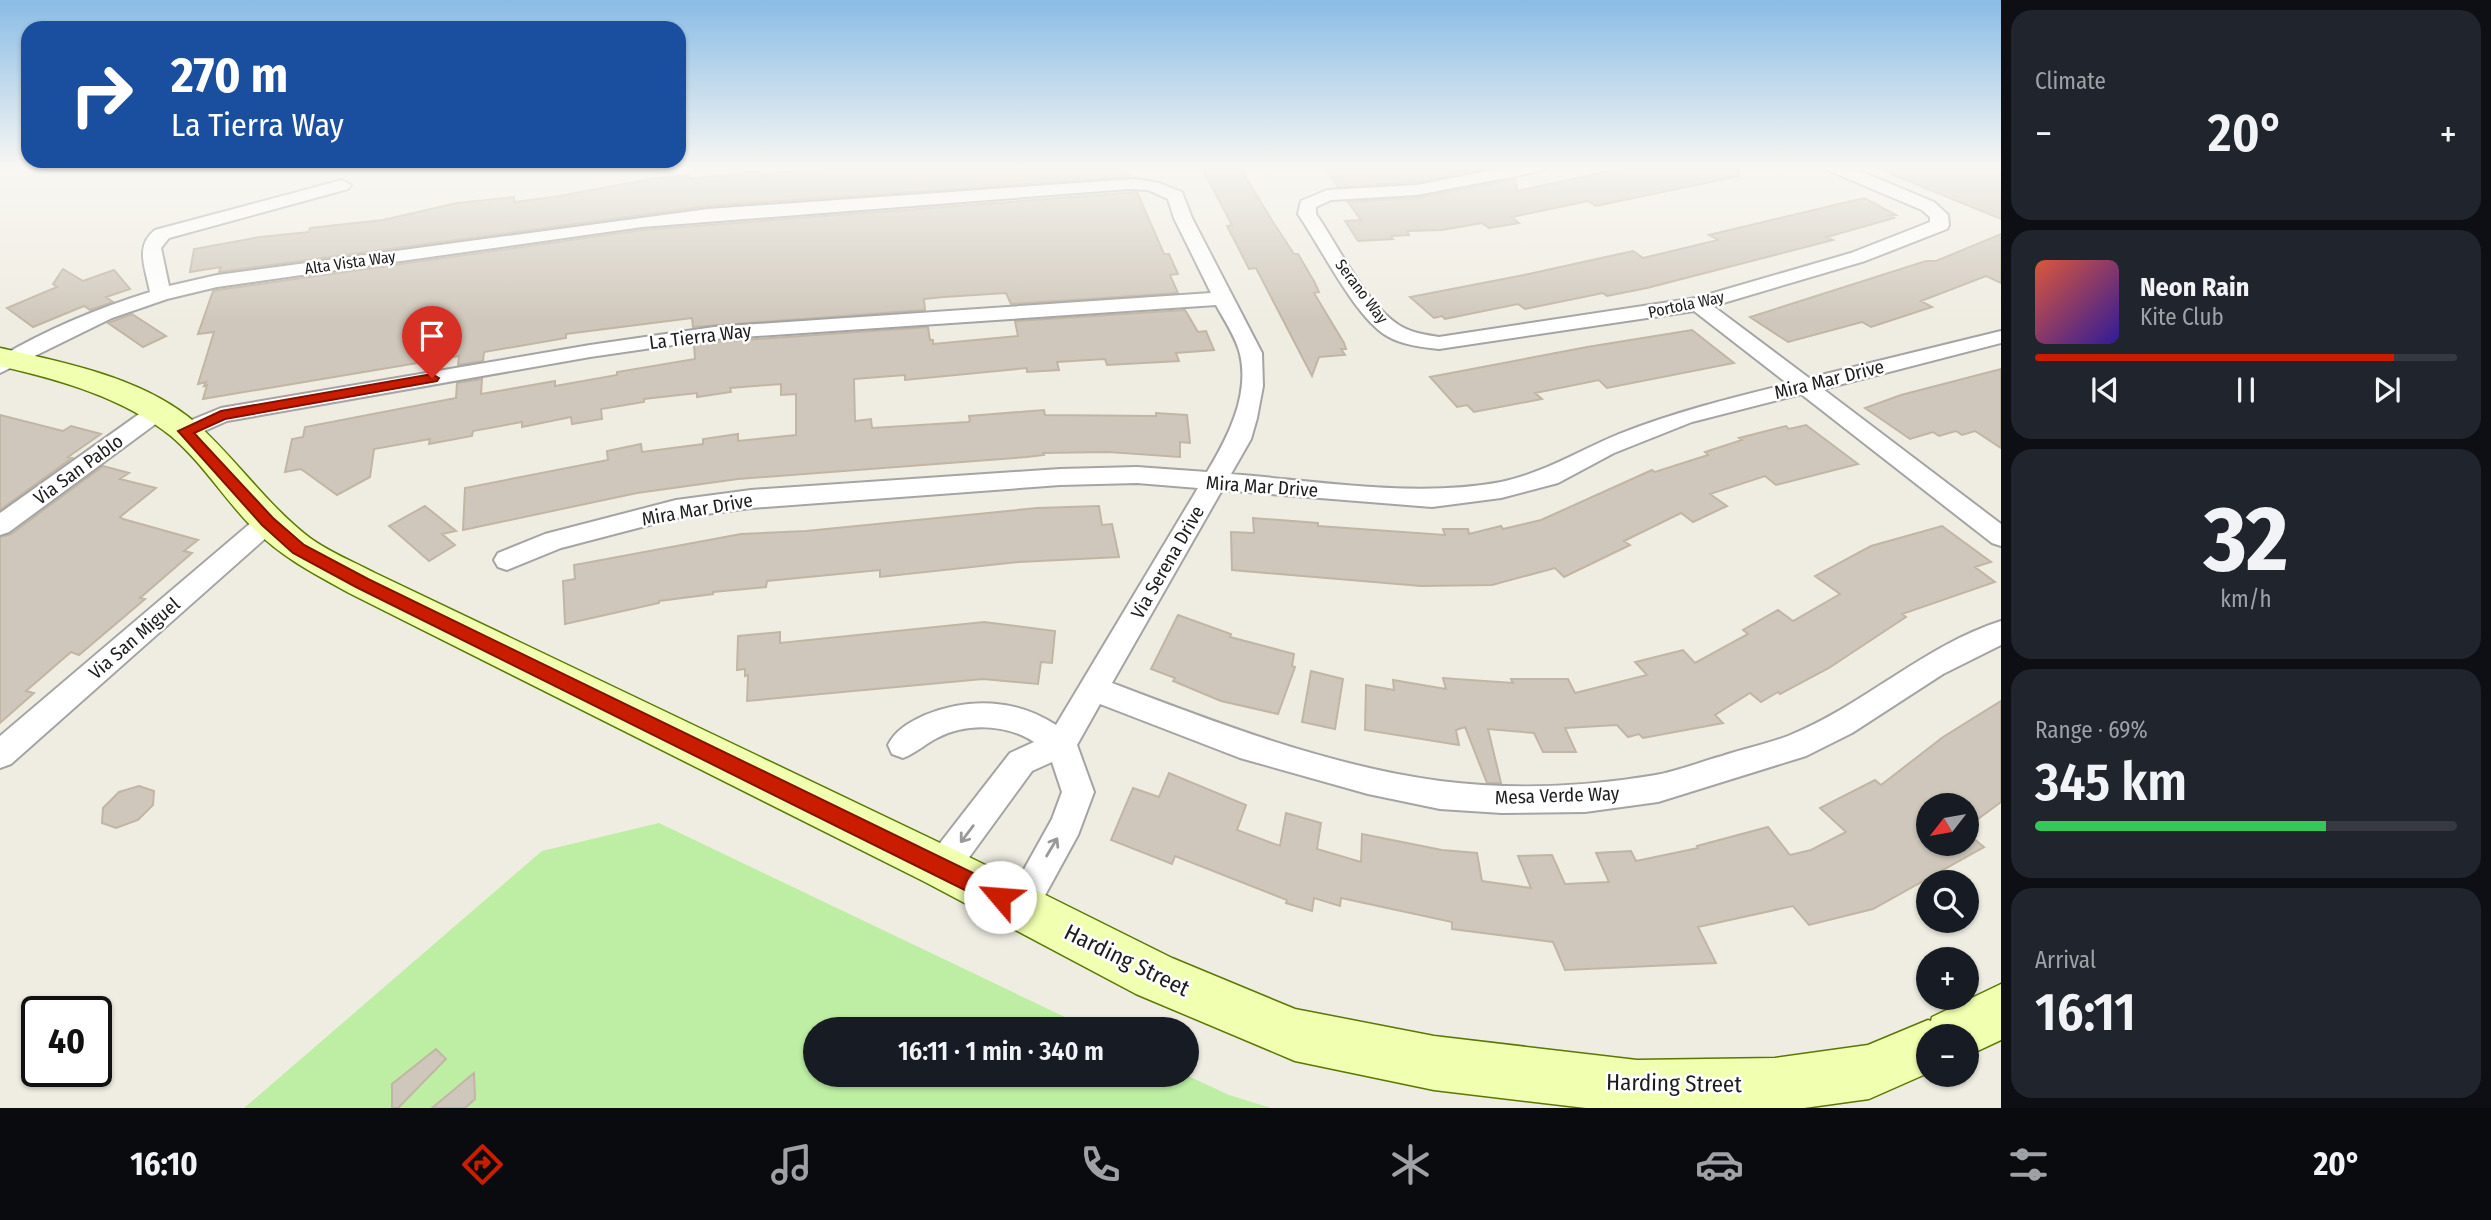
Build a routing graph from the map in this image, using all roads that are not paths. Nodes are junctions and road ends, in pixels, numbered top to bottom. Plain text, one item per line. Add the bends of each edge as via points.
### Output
1 (222, 218) edge
2 (681, 218) edge
3 (1182, 218) edge
4 (1310, 218) edge
5 (1939, 218) edge
6 (161, 294) junction
7 (1223, 298) junction
8 (1698, 304) junction
9 (2001, 337) edge
10 (1414, 339) joint
11 (4, 360) edge
12 (1803, 385) junction
13 (157, 412) junction
14 (185, 431) junction
15 (1213, 483) junction
16 (268, 522) junction
17 (0, 526) edge
18 (2001, 537) edge
19 (507, 560) dead end
20 (2001, 632) edge
21 (1094, 689) junction
22 (1061, 744) junction
23 (903, 745) dead end
24 (0, 755) edge
25 (942, 867) junction
26 (1020, 907) junction
27 (2001, 1010) edge
28 (1978, 1024) edge
29 (1916, 1051) edge

1 - 6 street via 154,240 150,248
2 - 6 street, Alta Vista Way via 217,281
3 - 7 street, Via Serena Drive
4 - 10 street, Serano Way via 1376,315 1392,330
5 - 8 street, Portola Way via 1940,225 1858,257
6 - 11 street, Alta Vista Way via 48,337
7 - 14 street, La Tierra Way via 778,327 667,340 221,415
7 - 15 street, Via Serena Drive via 1251,352 1254,376 1239,439
8 - 10 street, Portola Way via 1438,344
8 - 12 street
9 - 12 street, Mira Mar Drive
11 - 13 street, Harding Street via 50,367 90,380
12 - 15 street, Mira Mar Drive via 1684,417 1549,477 1501,490 1432,498
12 - 18 street
13 - 14 street, Harding Street
13 - 17 street, Via San Pablo
14 - 16 street, Harding Street
15 - 19 street, Mira Mar Drive via 1138,475 1060,477 751,499 676,509 554,541
15 - 21 street, Via Serena Drive
16 - 24 street, Via San Miguel
16 - 25 street, Harding Street via 299,549 362,583
20 - 21 street, Mesa Verde Way via 1795,747 1658,788 1585,797 1440,795 1367,780 1240,745
21 - 22 street, Via Serena Drive
22 - 23 street via 1020,720 986,716 953,718 919,730
22 -> 25 street via 1021,762
26 -> 22 street via 1066,825 1077,792
25 - 26 street, Harding Street
26 - 29 street, Harding Street via 1154,976 1296,1035 1434,1063 1637,1087 1775,1085 1869,1072
27 - 28 street

